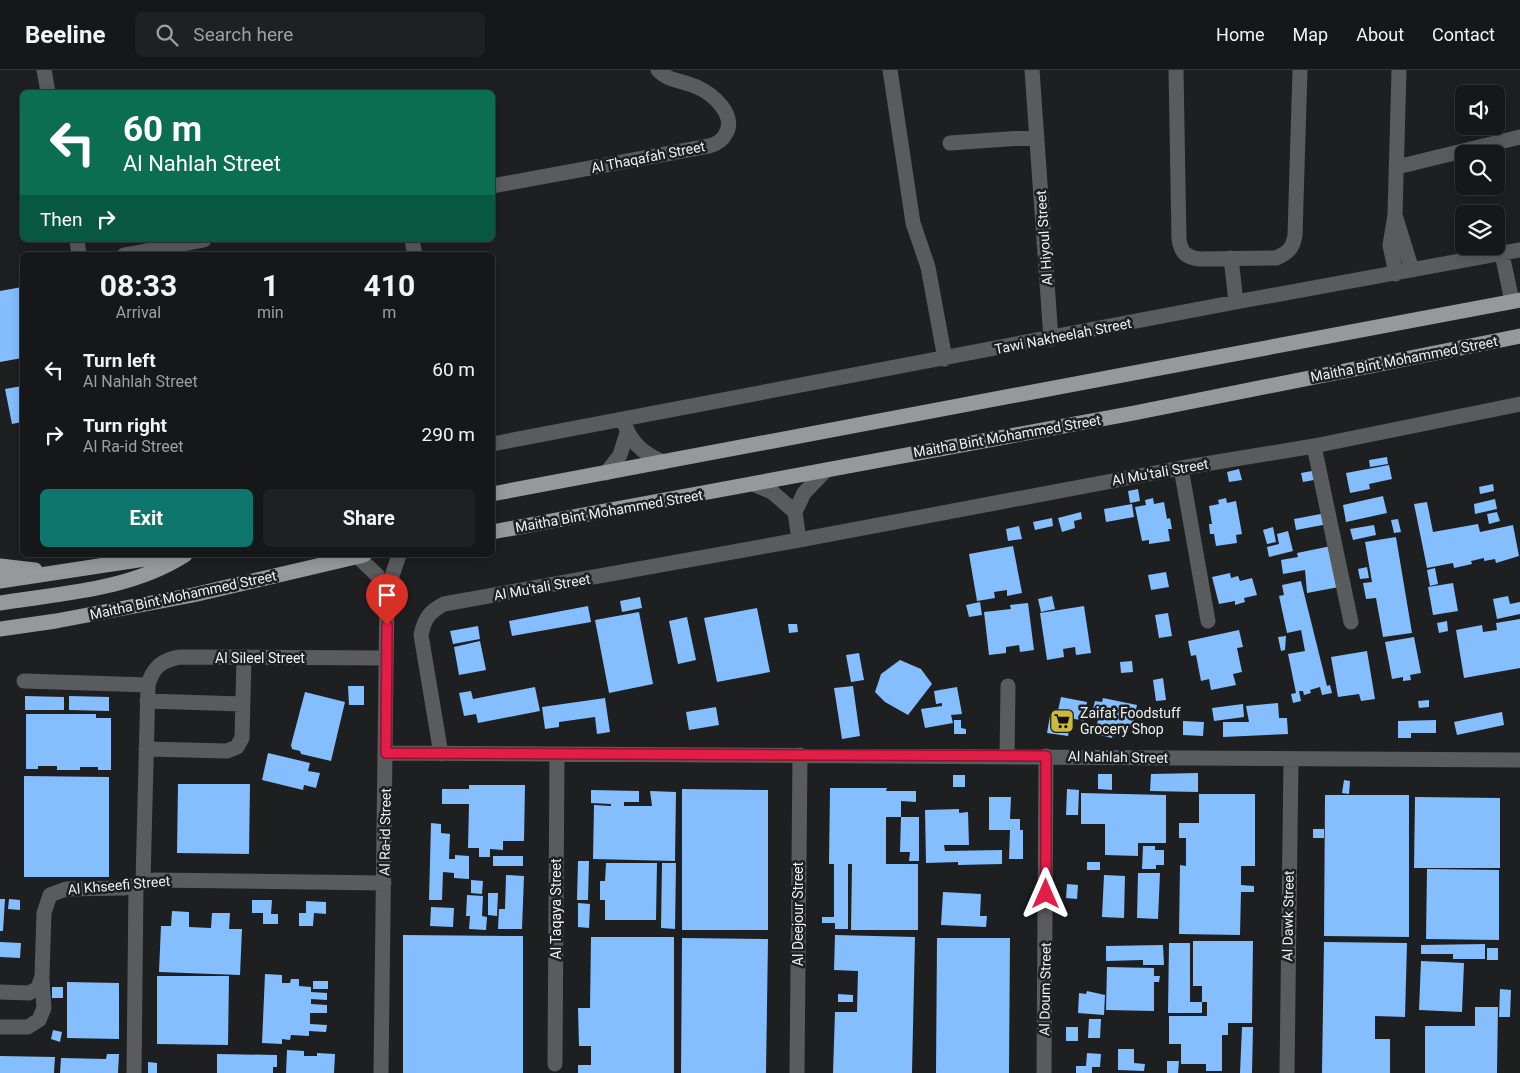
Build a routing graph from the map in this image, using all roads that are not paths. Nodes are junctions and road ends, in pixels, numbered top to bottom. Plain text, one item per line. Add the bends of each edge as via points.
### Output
1 (44, 70) edge
2 (658, 70) edge
3 (890, 70) edge
4 (1032, 70) edge
5 (1176, 70) edge
6 (1300, 70) edge
7 (1399, 70) edge
8 (48, 90) edge
9 (1037, 137) junction
10 (1520, 138) edge
11 (950, 143) dead end
12 (1397, 167) junction
13 (495, 185) edge
14 (1395, 215) junction
15 (193, 242) edge
16 (1520, 250) edge
17 (140, 252) edge
18 (1505, 253) edge
19 (1496, 255) edge
20 (1502, 255) edge
21 (1236, 258) junction
22 (1412, 270) junction
23 (1396, 274) junction
24 (1242, 301) junction
25 (1516, 301) edge
26 (1520, 336) edge
27 (1051, 339) junction
28 (945, 359) junction
29 (1520, 404) edge
30 (625, 426) junction
31 (495, 444) edge
32 (1314, 446) junction
33 (663, 462) junction
34 (1182, 468) junction
35 (826, 470) junction
36 (606, 473) junction
37 (753, 484) junction
38 (495, 493) edge
39 (795, 512) junction
40 (495, 531) edge
41 (799, 540) junction
42 (158, 557) edge
43 (182, 557) edge
44 (356, 557) edge
45 (361, 557) edge
46 (399, 557) edge
47 (0, 566) edge
48 (54, 573) junction
49 (0, 581) edge
50 (387, 591) junction
51 (0, 603) edge
52 (56, 621) junction
53 (1208, 621) dead end
54 (1351, 622) dead end
55 (0, 629) edge
56 (0, 639) edge
57 (244, 657) junction
58 (386, 658) junction
59 (24, 681) dead end
60 (148, 685) junction
61 (1008, 686) dead end
62 (147, 702) junction
63 (243, 704) junction
64 (146, 749) junction
65 (386, 753) junction
66 (441, 754) junction
67 (557, 755) junction
68 (800, 755) junction
69 (1007, 756) junction
70 (1046, 756) junction
71 (1291, 759) junction
72 (1520, 760) edge
73 (140, 883) junction
74 (384, 883) junction
75 (42, 976) junction
76 (0, 992) edge
77 (0, 1027) edge
78 (555, 1064) dead end
79 (134, 1073) edge
80 (381, 1073) edge
81 (797, 1073) edge
82 (1044, 1073) edge
83 (1287, 1073) edge

1 - 8 street
2 - 13 street, Al Thaqafah Street via 668,79 691,84 706,92 722,106 729,125 721,141 710,146
3 - 28 street via 913,223 928,267
4 - 9 street, Al Hiyoul Street
5 - 21 street via 1181,250 1189,257
6 - 21 street via 1296,235 1293,246 1276,258
7 - 12 street
9 - 11 street
9 - 27 street, Al Hiyoul Street
10 - 12 street
12 - 14 street
14 - 22 street
14 - 23 street via 1390,245
15 - 17 street
16 - 18 street, Tawi Nakheelah Street
19 - 22 street, Tawi Nakheelah Street
20 - 25 street
21 - 24 street
22 - 23 street, Tawi Nakheelah Street
23 - 24 street, Tawi Nakheelah Street
24 - 27 street, Tawi Nakheelah Street
25 - 33 main road
26 - 35 main road, Maitha Bint Mohammed Street
27 - 28 street, Tawi Nakheelah Street
28 - 30 street, Tawi Nakheelah Street
29 - 32 street, Al Mu'tali Street
30 - 31 street, Tawi Nakheelah Street
30 - 33 street via 643,451
30 - 36 street via 620,455
32 - 34 street, Al Mu'tali Street
32 - 54 street
33 - 36 main road
34 - 41 street, Al Mu'tali Street
34 - 53 street
35 - 37 main road, Maitha Bint Mohammed Street
35 - 39 street via 810,484
36 - 38 main road
37 - 39 street via 772,492
37 - 40 main road, Maitha Bint Mohammed Street
39 - 41 street
41 - 66 street, Al Mu'tali Street via 435,608 423,625 421,635
42 - 48 main road
43 - 51 main road via 157,571 122,582
44 - 52 main road, Maitha Bint Mohammed Street via 194,595
45 - 50 street
46 - 50 street, Al Ra-id Street
47 - 48 main road
48 - 49 main road
50 - 58 street, Al Ra-id Street
52 - 55 main road, Maitha Bint Mohammed Street
52 - 56 main road
57 - 58 street, Al Sileel Street
57 - 60 street, Al Sileel Street via 168,659 158,664
57 - 63 street
58 - 65 street, Al Ra-id Street
59 - 60 street
60 - 62 street, Al Sileel Street
61 - 69 street
62 - 63 street
62 - 64 street, Al Sileel Street
63 - 64 street via 242,738 234,749
64 - 73 street, Al Sileel Street
65 - 66 street, Al Nahlah Street
65 - 74 street, Al Ra-id Street
66 - 67 street, Al Nahlah Street
67 - 68 street, Al Nahlah Street
67 - 78 street, Al Taqaya Street
68 - 69 street, Al Nahlah Street
68 - 81 street, Al Deejour Street
69 - 70 street, Al Nahlah Street
70 - 71 street, Al Nahlah Street
70 - 82 street, Al Doum Street
71 - 72 street, Al Nahlah Street
71 - 83 street, Al Dawk Street
73 - 74 street, Al Khseefi Street via 154,880
73 - 75 street, Al Khseefi Street via 124,888 66,889 50,895 44,913
73 - 79 street, Al Sileel Street
74 - 80 street, Al Ra-id Street
75 - 76 street via 34,991
75 - 77 street via 44,1008 39,1020 28,1027

